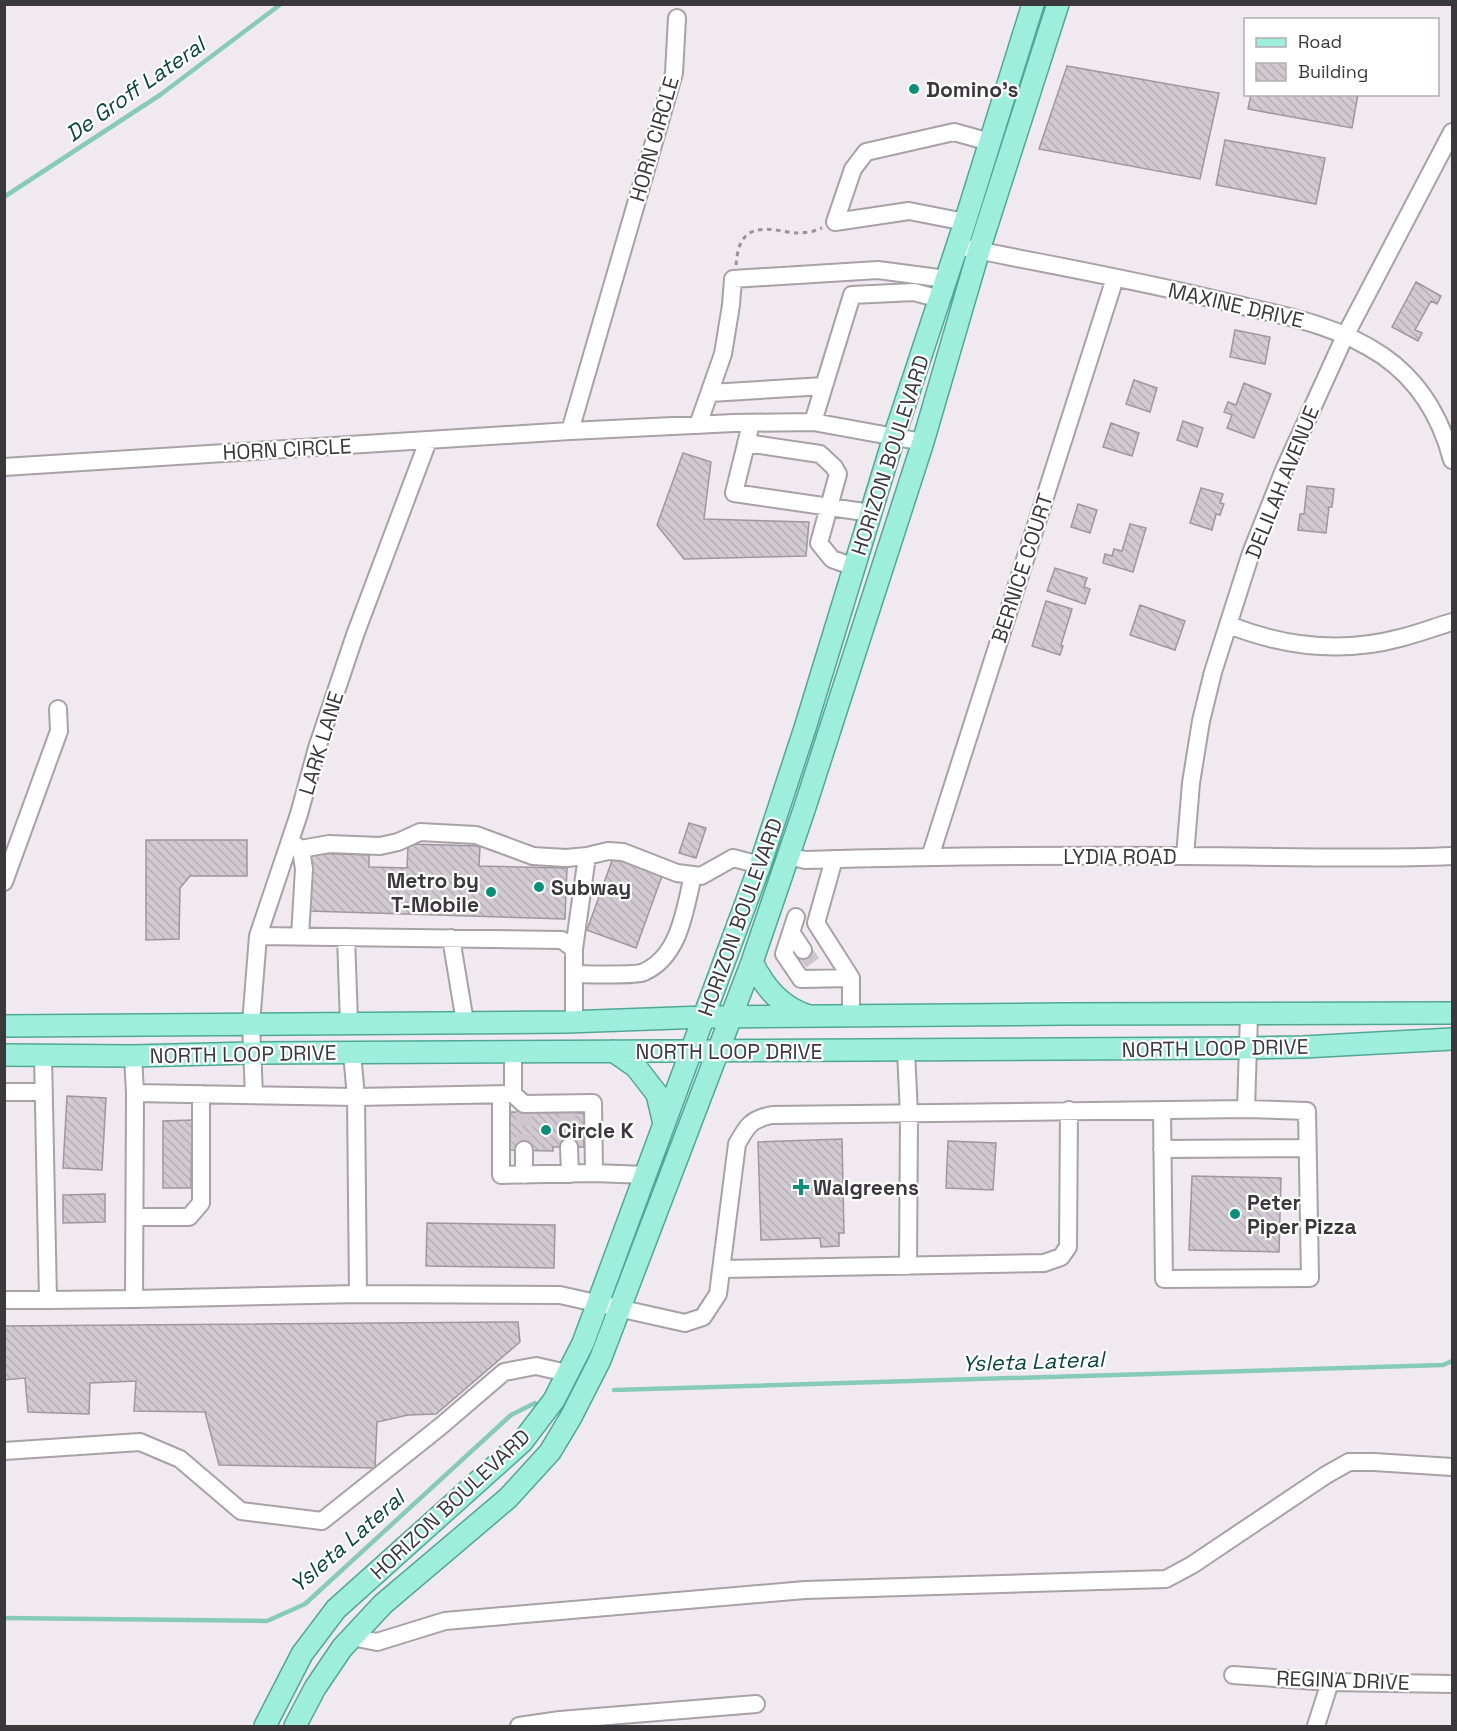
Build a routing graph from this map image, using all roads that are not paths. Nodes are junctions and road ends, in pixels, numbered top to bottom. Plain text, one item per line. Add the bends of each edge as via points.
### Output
1 (1033, 4) edge
2 (1058, 4) edge
3 (677, 18) dead end
4 (1452, 132) edge
5 (990, 142) junction
6 (965, 222) junction
7 (957, 246) junction
8 (979, 250) junction
9 (1115, 278) junction
10 (943, 289) junction
11 (1345, 336) junction
12 (824, 386) junction
13 (710, 393) junction
14 (813, 422) junction
15 (751, 423) junction
16 (698, 425) junction
17 (570, 431) junction
18 (894, 437) junction
19 (428, 441) junction
20 (923, 442) junction
21 (746, 443) junction
22 (1452, 460) edge
23 (4, 467) edge
24 (829, 508) junction
25 (871, 513) junction
26 (854, 567) junction
27 (880, 575) junction
28 (1452, 622) edge
29 (1229, 625) junction
30 (58, 709) dead end
31 (295, 845) junction
32 (587, 856) junction
33 (789, 856) junction
34 (1185, 856) junction
35 (1452, 856) edge
36 (930, 857) junction
37 (834, 859) junction
38 (760, 865) junction
39 (693, 875) junction
40 (4, 882) edge
41 (770, 909) junction
42 (816, 923) junction
43 (794, 924) junction
44 (258, 936) junction
45 (300, 936) junction
46 (346, 937) junction
47 (451, 938) junction
48 (574, 949) junction
49 (803, 950) tunnel mouth
50 (752, 963) junction
51 (814, 964) tunnel mouth
52 (574, 975) junction
53 (824, 978) junction
54 (851, 978) junction
55 (1452, 1013) edge
56 (1249, 1015) junction
57 (704, 1017) junction
58 (730, 1017) junction
59 (812, 1017) junction
60 (851, 1017) junction
61 (349, 1022) junction
62 (465, 1022) junction
63 (574, 1022) junction
64 (251, 1024) junction
65 (4, 1026) edge
66 (1452, 1039) edge
67 (1246, 1048) junction
68 (692, 1050) junction
69 (613, 1051) junction
70 (906, 1051) junction
71 (513, 1052) junction
72 (717, 1052) junction
73 (251, 1053) junction
74 (352, 1053) junction
75 (43, 1054) junction
76 (4, 1055) edge
77 (133, 1056) junction
78 (4, 1092) edge
79 (44, 1092) junction
80 (135, 1093) junction
81 (201, 1094) junction
82 (254, 1095) junction
83 (356, 1097) junction
84 (515, 1101) junction
85 (1246, 1109) junction
86 (1069, 1110) junction
87 (1162, 1110) junction
88 (909, 1114) junction
89 (664, 1124) junction
90 (569, 1147) tunnel mouth
91 (1307, 1148) junction
92 (1162, 1149) junction
93 (524, 1150) tunnel mouth
94 (594, 1173) junction
95 (570, 1174) junction
96 (524, 1175) junction
97 (645, 1175) junction
98 (135, 1217) junction
99 (908, 1266) junction
100 (721, 1269) junction
101 (358, 1294) junction
102 (134, 1299) junction
103 (4, 1300) edge
104 (48, 1300) junction
105 (598, 1303) junction
106 (620, 1308) junction
107 (567, 1373) junction
108 (4, 1451) edge
109 (1452, 1467) edge
110 (352, 1637) junction
111 (1233, 1675) dead end
112 (1330, 1682) junction
113 (1452, 1684) edge
114 (756, 1704) dead end
115 (560, 1723) edge
116 (265, 1726) edge
117 (295, 1726) edge
118 (519, 1726) edge
119 (1316, 1726) edge

1 - 5 main road, HORIZON BOULEVARD
2 - 8 main road, HORIZON BOULEVARD
3 - 17 street, HORN CIRCLE via 674,74
4 - 11 street, DELILAH AVENUE
5 - 6 main road, HORIZON BOULEVARD
5 - 6 street via 954,132 866,152 853,169 835,222 909,211
6 - 7 main road, HORIZON BOULEVARD
7 - 8 street, MAXINE DRIVE
7 - 10 main road, HORIZON BOULEVARD
8 - 9 street, MAXINE DRIVE
8 - 20 main road, HORIZON BOULEVARD
9 - 11 street, MAXINE DRIVE via 1316,323
9 - 36 street, BERNICE COURT
10 - 12 street via 852,295
10 - 13 street via 878,270 733,279 723,354
10 - 18 main road, HORIZON BOULEVARD
11 - 22 street, MAXINE DRIVE via 1384,357 1414,385 1436,415
11 - 29 street, DELILAH AVENUE via 1251,553
12 - 13 street
12 - 14 street
13 - 16 street
14 - 15 street, HORN CIRCLE
14 - 18 street, HORN CIRCLE
15 - 16 street, HORN CIRCLE
15 - 21 street
16 - 17 street, HORN CIRCLE
17 - 19 street, HORN CIRCLE
18 - 20 street, HORN CIRCLE
18 - 25 main road, HORIZON BOULEVARD
19 - 23 street, HORN CIRCLE
19 - 31 street, LARK LANE via 317,748
20 - 27 main road, HORIZON BOULEVARD
21 - 24 street via 820,454 838,474
21 - 24 street via 734,493
24 - 25 street
24 - 26 street via 819,543 832,560
25 - 26 main road, HORIZON BOULEVARD
25 - 27 main road via 879,525
26 - 38 main road, HORIZON BOULEVARD
27 - 33 main road, HORIZON BOULEVARD
28 - 29 street via 1401,638 1345,647 1288,644
29 - 34 street, DELILAH AVENUE via 1201,721
30 - 40 street via 58,731
31 - 32 street via 380,846 398,843 420,832 476,835 533,856
31 - 44 street, LARK LANE
31 - 45 street via 304,869
32 - 39 street via 623,852 677,873
32 - 48 street
33 - 37 street, LYDIA ROAD
33 - 41 main road, HORIZON BOULEVARD
34 - 35 street, LYDIA ROAD
34 - 36 street, LYDIA ROAD
36 - 37 street, LYDIA ROAD
37 - 42 street
38 - 39 street via 733,858 701,876
38 - 57 main road, HORIZON BOULEVARD
39 - 52 street via 681,927 665,957 643,973
41 - 43 street
41 - 50 main road, HORIZON BOULEVARD
42 - 43 street
42 - 54 street
43 - 49 street
43 - 53 street via 784,954 801,979
44 - 45 street
44 - 64 street, LARK LANE
45 - 46 street
46 - 47 street
46 - 61 street
47 - 48 street via 551,939 562,940
47 - 62 street
48 - 52 street
50 - 58 main road, HORIZON BOULEVARD
50 - 59 main road via 770,992 785,1005
51 - 53 street
52 - 63 street
53 - 54 street
54 - 60 street
55 - 56 main road, NORTH LOOP DRIVE
56 - 60 main road, NORTH LOOP DRIVE
56 - 67 street
57 - 58 main road, NORTH LOOP DRIVE
57 - 63 main road, NORTH LOOP DRIVE
57 - 68 main road, HORIZON BOULEVARD
58 - 59 main road, NORTH LOOP DRIVE
58 - 72 main road, HORIZON BOULEVARD
59 - 60 main road, NORTH LOOP DRIVE
61 - 62 main road, NORTH LOOP DRIVE
61 - 64 main road, NORTH LOOP DRIVE
62 - 63 main road, NORTH LOOP DRIVE
64 - 65 main road, NORTH LOOP DRIVE
64 - 73 street, LARK LANE
66 - 67 main road, NORTH LOOP DRIVE
67 - 70 main road, NORTH LOOP DRIVE
67 - 85 street
68 - 69 main road, NORTH LOOP DRIVE
68 - 72 main road, NORTH LOOP DRIVE
68 - 89 main road, HORIZON BOULEVARD
69 - 71 main road, NORTH LOOP DRIVE
69 - 89 main road via 636,1067 657,1094
70 - 72 main road, NORTH LOOP DRIVE
70 - 88 street
71 - 74 main road, NORTH LOOP DRIVE
71 - 84 street
72 - 106 main road, HORIZON BOULEVARD
73 - 74 main road, NORTH LOOP DRIVE
73 - 77 main road, NORTH LOOP DRIVE
73 - 82 street, LARK LANE
74 - 83 street
75 - 76 main road, NORTH LOOP DRIVE
75 - 77 main road, NORTH LOOP DRIVE
75 - 79 street
77 - 80 street
78 - 79 street
79 - 104 street
80 - 81 street
80 - 98 street
81 - 82 street
81 - 98 street via 201,1203 189,1217
82 - 83 street
83 - 84 street
83 - 101 street
84 - 94 street via 567,1108 593,1103
84 - 96 street via 501,1175
85 - 87 street
85 - 91 street via 1307,1111
86 - 87 street
86 - 88 street
86 - 99 street via 1068,1247 1061,1257 1044,1263
87 - 92 street
88 - 99 street
88 - 100 street via 772,1115 748,1124 736,1144
89 - 97 main road, HORIZON BOULEVARD
90 - 95 street
91 - 92 street
91 - 92 street via 1310,1278 1164,1279
93 - 96 street
94 - 95 street
94 - 97 street
95 - 96 street
97 - 105 main road, HORIZON BOULEVARD
98 - 102 street
99 - 100 street
100 - 106 street via 718,1294 703,1317 685,1323
101 - 102 street
101 - 105 street via 560,1295
102 - 104 street
103 - 104 street
105 - 106 street
105 - 107 main road, HORIZON BOULEVARD
106 - 110 main road, HORIZON BOULEVARD via 600,1360 550,1452 508,1498 383,1604
107 - 108 street via 536,1366 504,1372 322,1521 241,1511 180,1459 140,1442
107 - 116 main road, HORIZON BOULEVARD via 554,1400 522,1442 336,1609 302,1654
109 - 110 street via 1349,1462 1166,1580 805,1590 445,1621 377,1642
110 - 117 main road, HORIZON BOULEVARD via 315,1688
111 - 112 street, REGINA DRIVE
112 - 113 street, REGINA DRIVE
112 - 119 street
114 - 115 street
115 - 118 street

